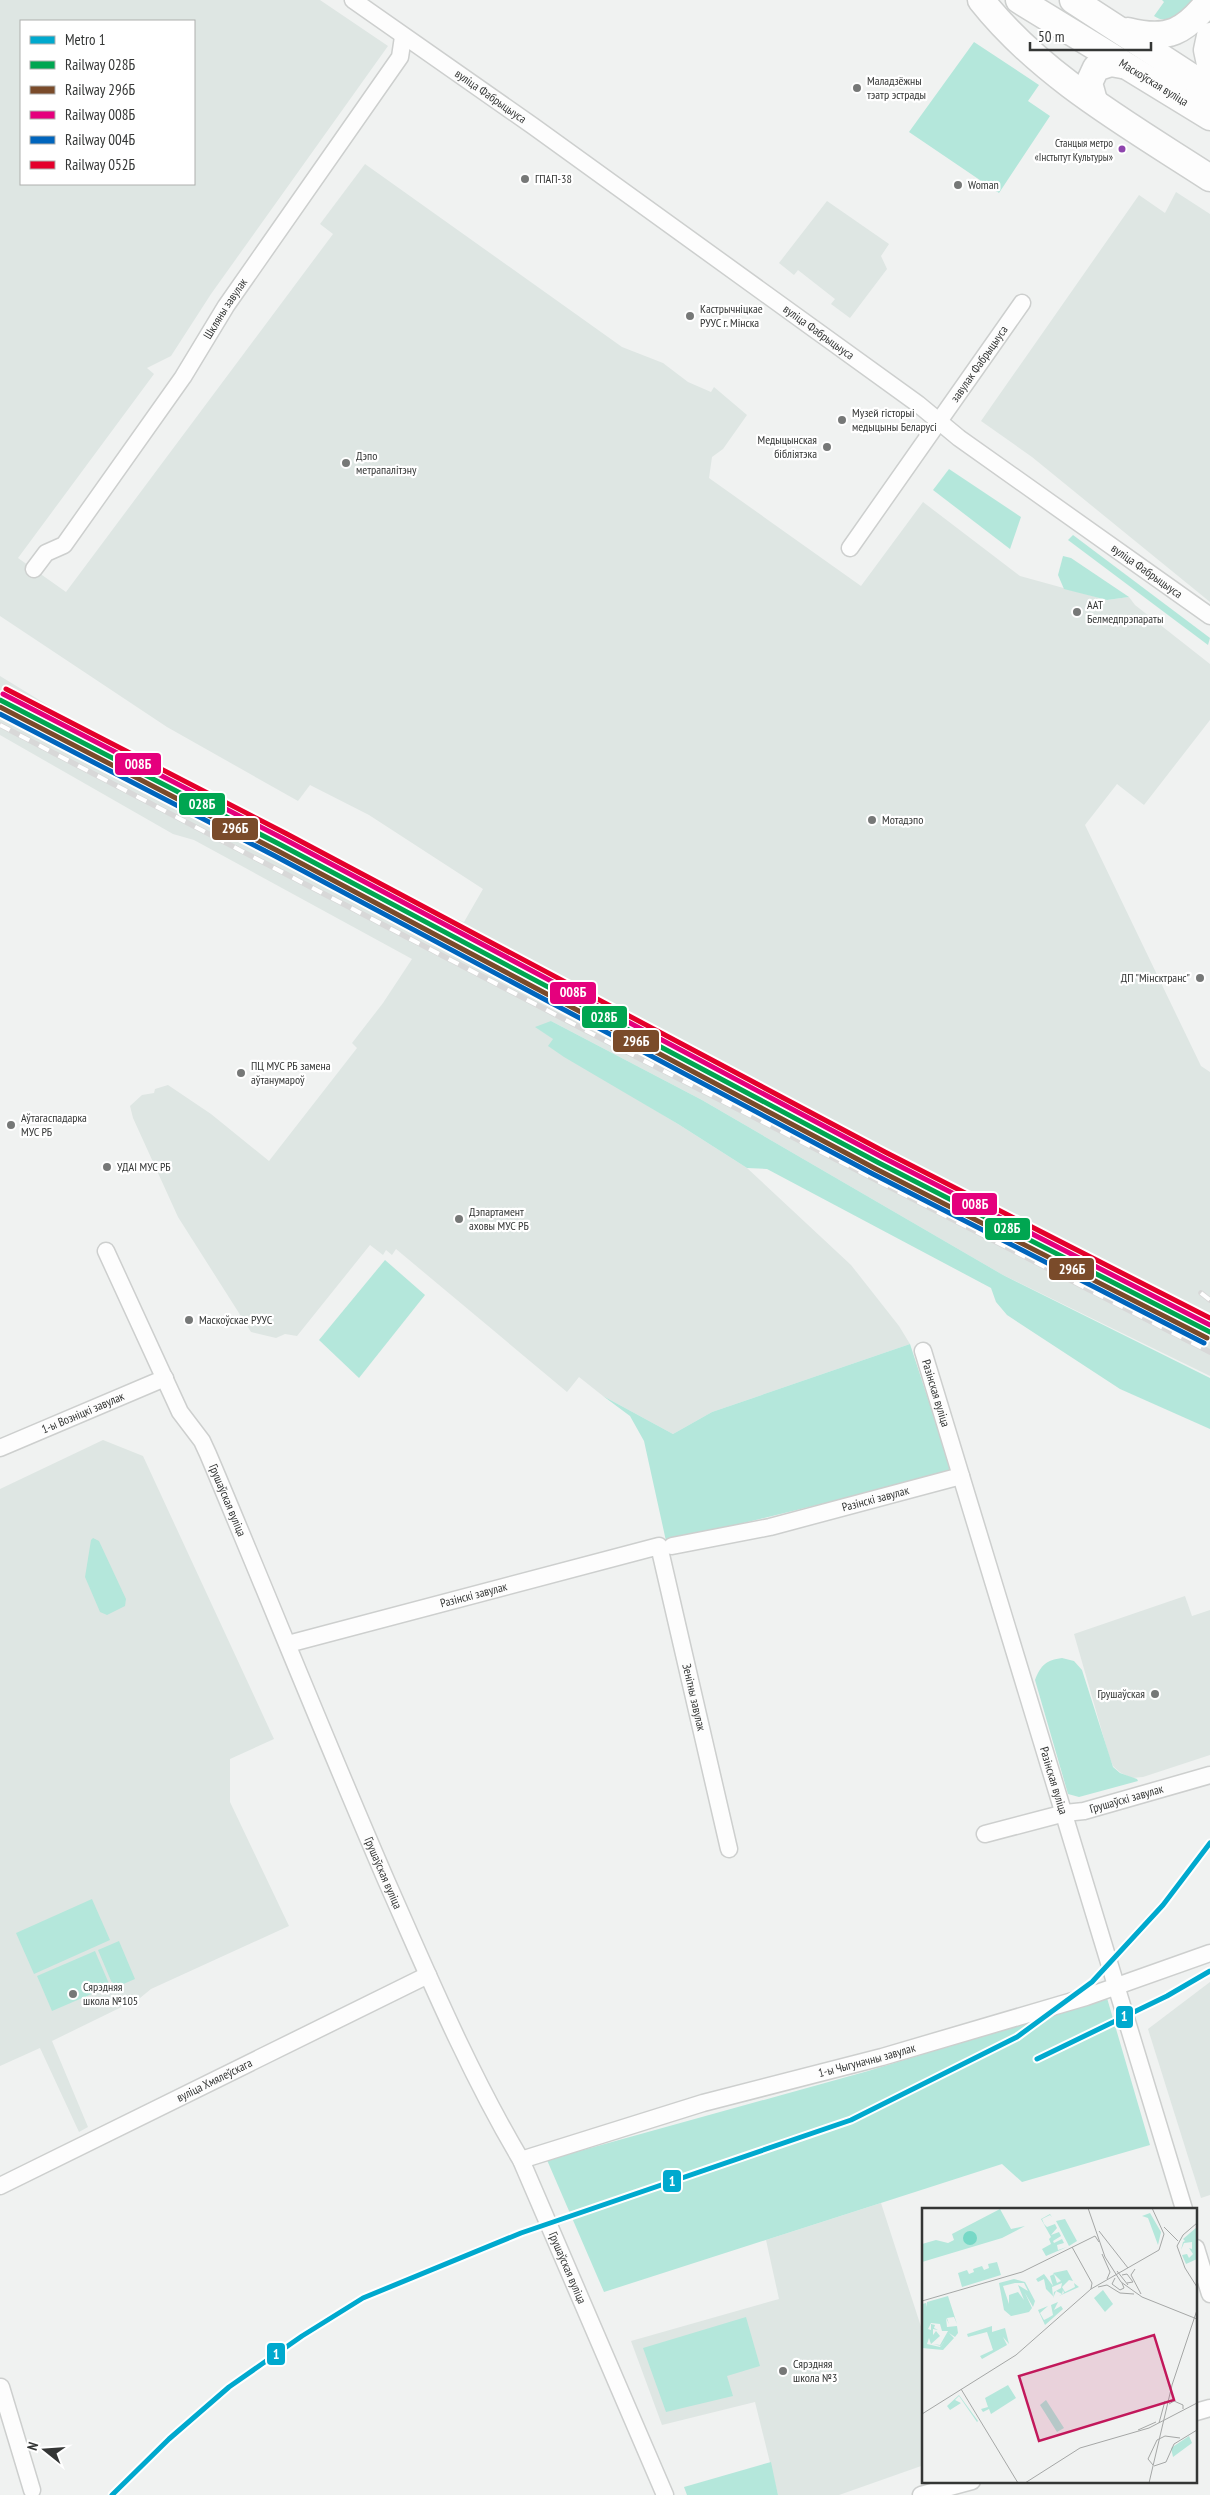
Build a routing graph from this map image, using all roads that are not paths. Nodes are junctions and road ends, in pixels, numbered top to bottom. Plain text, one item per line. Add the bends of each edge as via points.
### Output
1 (352, 0) edge
2 (981, 0) edge
3 (1019, 0) edge
4 (1073, 0) edge
5 (1210, 0) edge
6 (1116, 28) junction
7 (1210, 36) edge
8 (404, 37) junction
9 (1210, 64) edge
10 (1122, 65) junction
11 (1210, 89) edge
12 (1094, 101) junction
13 (1210, 117) edge
14 (1210, 178) edge
15 (1022, 303) dead end
16 (939, 422) junction
17 (850, 548) dead end
18 (34, 569) dead end
19 (1210, 616) edge
20 (106, 1251) dead end
21 (923, 1351) dead end
22 (166, 1378) junction
23 (0, 1448) edge
24 (961, 1476) junction
25 (666, 1546) junction
26 (288, 1644) junction
27 (1210, 1775) edge
28 (1065, 1813) junction
29 (985, 1834) dead end
30 (729, 1849) dead end
31 (1210, 1954) edge
32 (428, 1975) junction
33 (1117, 1984) junction
34 (521, 2160) junction
35 (0, 2186) edge
36 (1184, 2208) edge
37 (1198, 2255) edge
38 (1210, 2294) edge
39 (1, 2387) edge
40 (968, 2482) edge
41 (32, 2490) dead end
42 (664, 2495) edge
43 (922, 2495) edge

1 - 8 street, вуліца Фабрыцыуса
2 - 12 main road via 1042,63
3 - 10 main road, Маскоўская вуліца
4 - 6 main road, Маскоўская вуліца
5 - 6 main road via 1186,26 1163,36 1148,36
6 - 11 main road, Маскоўская вуліца
7 - 9 main road via 1207,50
8 - 16 street, вуліца Фабрыцыуса via 612,183
8 - 18 street, Шкляны завулак via 400,57 226,306 183,377 64,545 46,553
10 - 12 main road via 1096,68 1089,83
10 - 13 main road, Маскоўская вуліца
12 - 14 main road
15 - 16 street, завулак Фабрыцыуса
16 - 17 street, завулак Фабрыцыуса
16 - 19 street, вуліца Фабрыцыуса
20 - 22 street, Грушаўская вуліца
21 - 24 street, Разінская вуліца
22 - 23 street, 1-ы Возніцкі завулак
22 - 26 street, Грушаўская вуліца via 180,1412 202,1441
24 - 25 street, Разінскі завулак via 770,1527
24 - 28 street, Разінская вуліца
25 - 26 street, Разінскі завулак
25 - 30 street, Зенітны завулак
26 - 32 street, Грушаўская вуліца via 339,1773
27 - 28 street, Грушаўскі завулак via 1084,1811
28 - 29 street, Грушаўскі завулак
28 - 33 street, Разінская вуліца
31 - 33 street, 1-ы Чыгуначны завулак
32 - 34 street, Грушаўская вуліца
32 - 35 street, вуліца Хмялеўскага
33 - 34 street, 1-ы Чыгуначны завулак via 1086,1997 882,2057 703,2103
33 - 36 street, Разінская вуліца
34 - 42 street, Грушаўская вуліца
37 - 38 street
39 - 41 street
40 - 43 street

